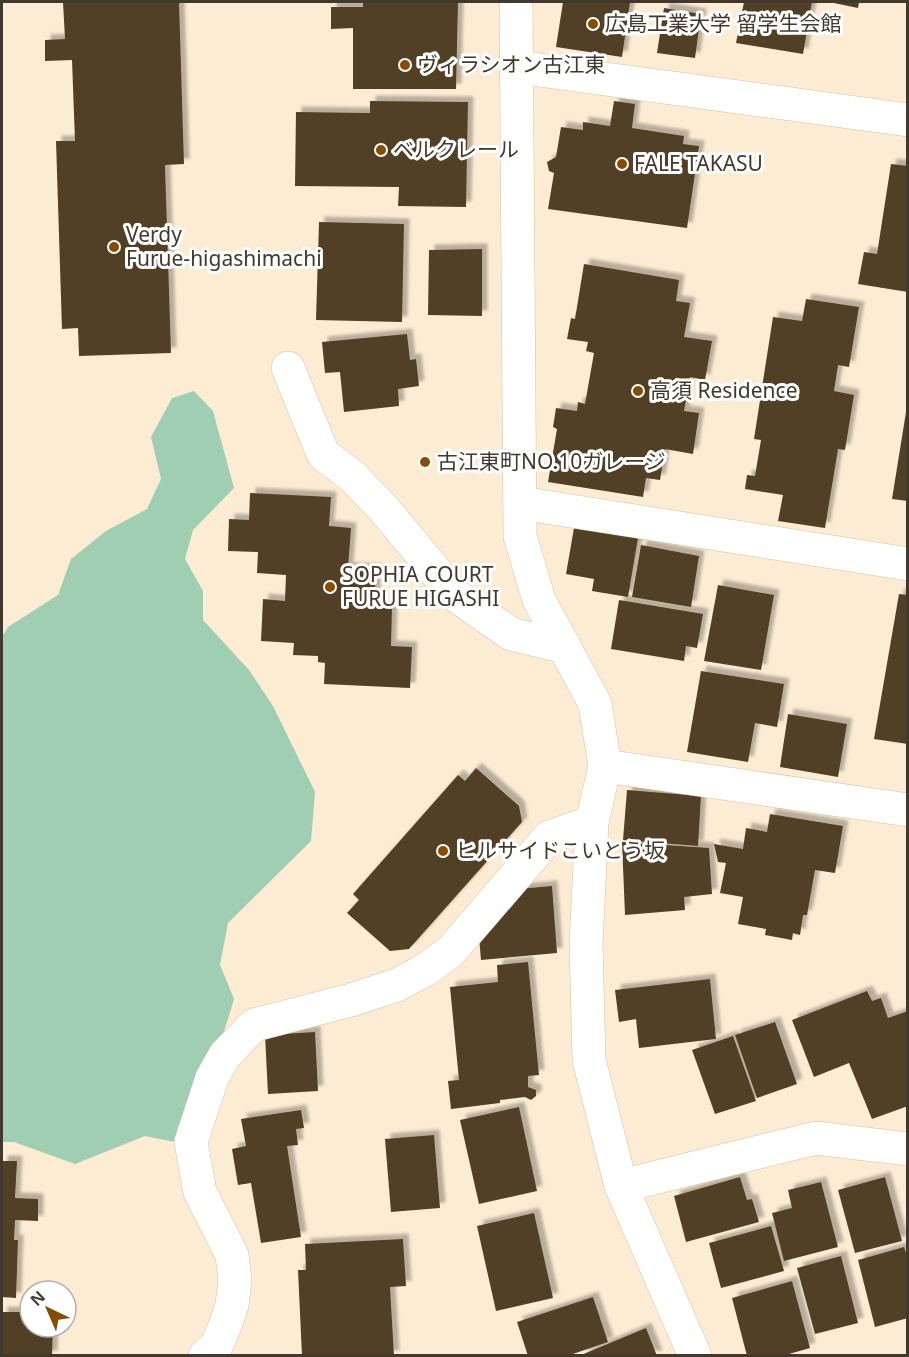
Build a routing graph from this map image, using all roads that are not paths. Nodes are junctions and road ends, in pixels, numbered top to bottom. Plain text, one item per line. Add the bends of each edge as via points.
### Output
1 (516, 2) edge
2 (517, 67) junction
3 (908, 120) edge
4 (288, 368) dead end
5 (520, 503) junction
6 (908, 564) edge
7 (565, 647) junction
8 (605, 766) junction
9 (908, 810) edge
10 (592, 822) junction
11 (908, 1149) edge
12 (621, 1186) junction
13 (205, 1356) edge
14 (695, 1356) edge

1 - 2 street
2 - 3 street
2 - 5 street
4 - 7 street via 323,454 352,476 384,509 454,595 512,634
5 - 6 street
5 - 7 street via 520,536 539,600
7 - 8 street via 595,704
8 - 9 street
8 - 10 street
10 - 12 street via 586,945 589,1060
10 - 13 street via 549,837 450,952 425,970 397,985 351,1000 254,1025 225,1055 212,1078 191,1142 200,1192 232,1255 235,1280 225,1326 216,1346
11 - 12 street via 816,1138
12 - 14 street

